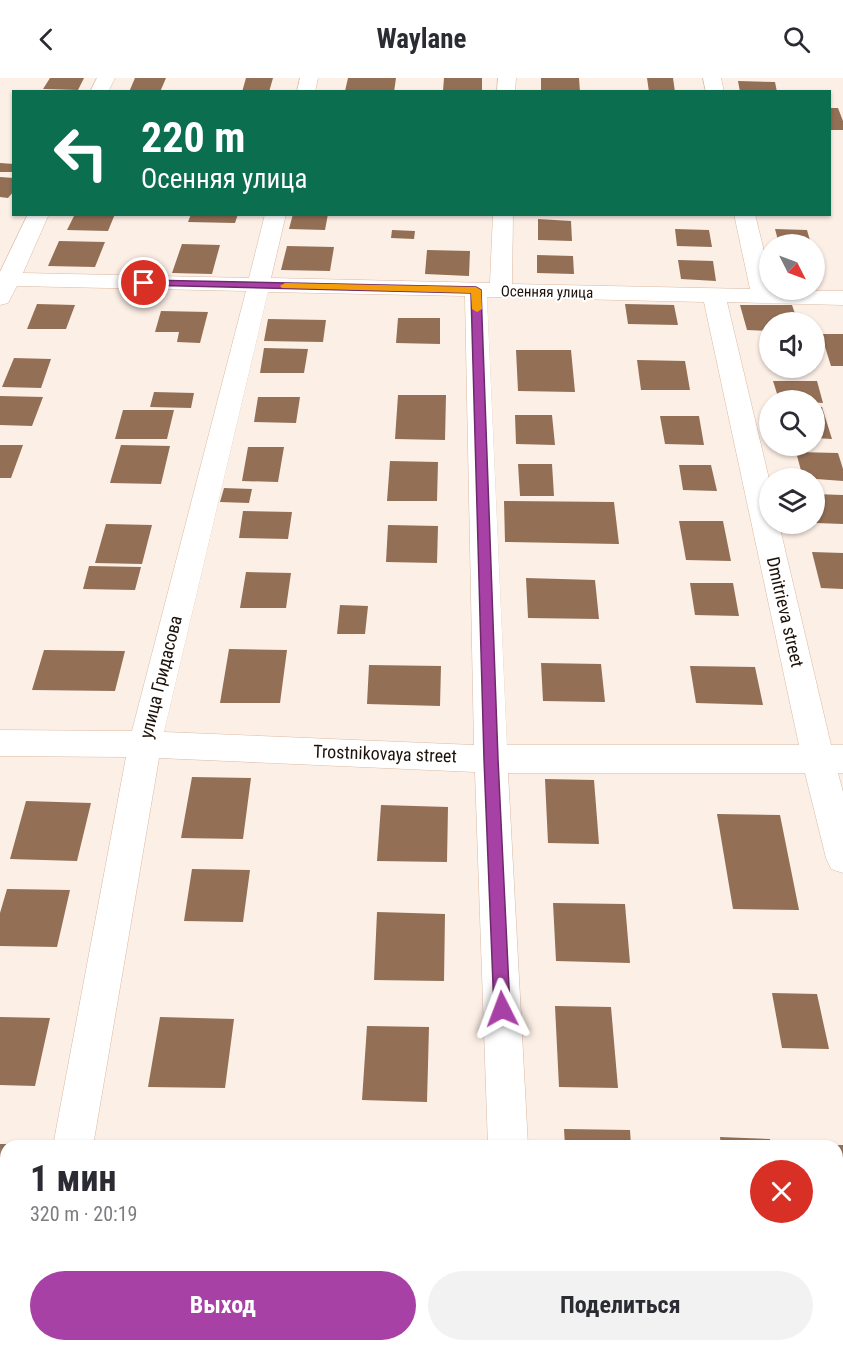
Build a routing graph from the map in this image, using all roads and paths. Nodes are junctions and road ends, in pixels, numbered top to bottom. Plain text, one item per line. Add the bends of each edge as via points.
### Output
1 (38, 216) edge
2 (275, 216) edge
3 (503, 216) edge
4 (744, 216) edge
5 (759, 279) edge
6 (258, 285) junction
7 (2, 286) edge
8 (489, 290) junction
9 (714, 295) junction
10 (759, 296) edge
11 (825, 298) edge
12 (843, 298) edge
13 (0, 743) edge
14 (145, 744) junction
15 (491, 759) junction
16 (830, 759) edge
17 (843, 858) edge
18 (74, 1140) edge
19 (508, 1140) edge

1 - 7 street
2 - 6 street, улица Гридасова
3 - 8 street
4 - 5 street
6 - 7 street, Осенняя улица
6 - 8 street, Осенняя улица
6 - 14 street, улица Гридасова
8 - 9 street, Осенняя улица
8 - 15 street
9 - 10 street, Осенняя улица
9 - 16 street, Dmitrieva street
11 - 12 street, Осенняя улица
13 - 14 street, Trostnikovaya street
14 - 15 street, Trostnikovaya street
14 - 18 street, улица Гридасова
15 - 16 street, Trostnikovaya street
15 - 19 street
16 - 17 street, Dmitrieva street

